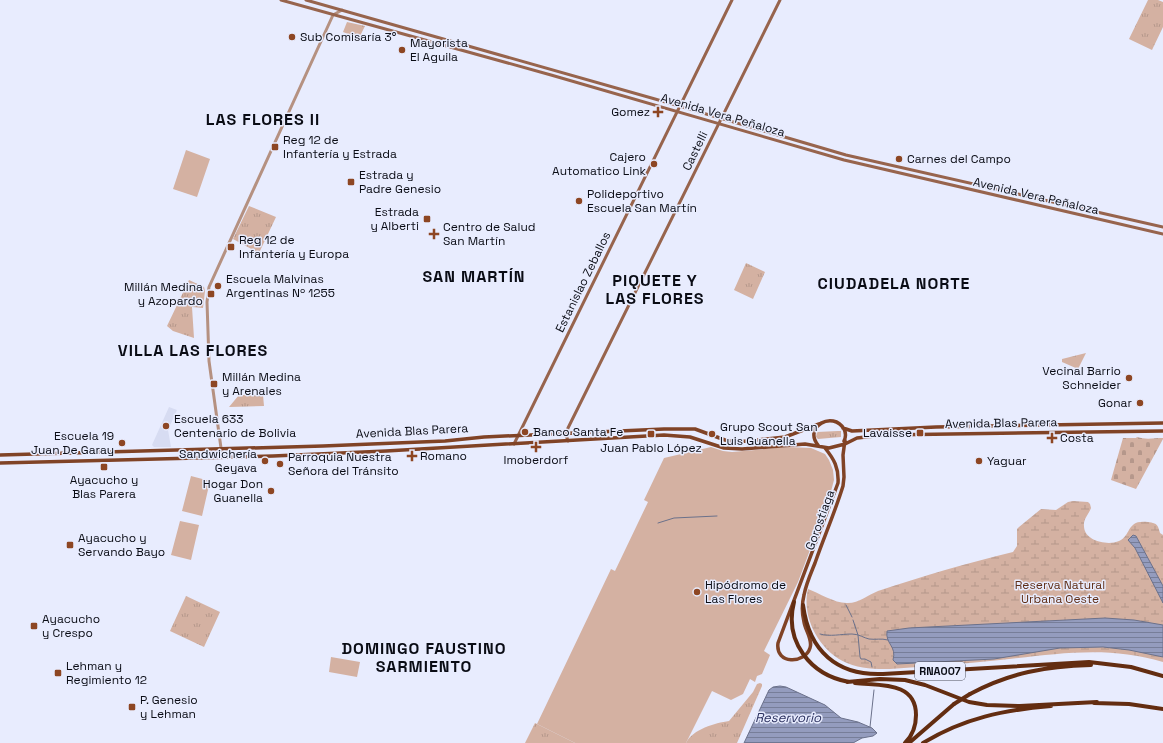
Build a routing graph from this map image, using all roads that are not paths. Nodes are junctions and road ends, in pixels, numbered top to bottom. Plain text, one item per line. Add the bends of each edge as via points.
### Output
1 (281, 0) edge
2 (306, 0) edge
3 (732, 0) edge
4 (780, 0) edge
5 (342, 10) junction
6 (333, 16) junction
7 (680, 106) junction
8 (677, 112) junction
9 (721, 118) junction
10 (719, 124) junction
11 (1163, 227) edge
12 (1163, 234) edge
13 (820, 424) junction
14 (1163, 424) edge
15 (843, 428) junction
16 (1163, 431) edge
17 (566, 433) junction
18 (517, 436) junction
19 (568, 441) junction
20 (843, 443) junction
21 (514, 444) junction
22 (819, 446) junction
23 (825, 448) junction
24 (221, 450) junction
25 (0, 456) edge
26 (220, 457) junction
27 (0, 463) edge
28 (823, 524) junction
29 (828, 526) junction
30 (794, 602) junction
31 (803, 605) junction
32 (804, 656) junction
33 (1115, 664) junction
34 (1163, 676) edge
35 (847, 682) junction
36 (1097, 702) junction
37 (1163, 709) edge
38 (905, 743) edge
39 (908, 743) edge
40 (923, 743) edge

1 - 6 main road, Avenida Vera Peñaloza
2 - 5 main road, Avenida Vera Peñaloza
3 - 7 main road, Estanislao Zeballos
4 - 9 main road, Castelli
5 - 6 street
5 - 7 main road, Avenida Vera Peñaloza
6 - 8 main road, Avenida Vera Peñaloza
6 - 24 street via 209,287 209,361
7 - 8 main road, Estanislao Zeballos
7 - 9 main road, Avenida Vera Peñaloza
8 - 10 main road, Avenida Vera Peñaloza
8 - 18 main road, Estanislao Zeballos
9 - 10 main road, Castelli
9 - 11 main road, Avenida Vera Peñaloza via 846,155
10 - 12 main road, Avenida Vera Peñaloza via 865,166
10 - 17 main road, Castelli
13 - 15 main road via 831,420
13 - 17 main road, Avenida Blas Parera via 785,436 737,442 685,428
13 - 22 main road via 814,434
14 - 15 main road, Avenida Blas Parera via 936,427 852,431
15 - 20 main road, Gorostiaga
16 - 20 main road, Avenida Blas Parera via 884,436 857,438
17 - 18 main road, Avenida Blas Parera
17 - 19 main road
18 - 21 main road, Estanislao Zeballos
18 - 24 main road, Avenida Blas Parera
19 - 21 main road, Avenida Blas Parera
19 - 22 main road, Avenida Blas Parera via 676,435 733,449 805,444
20 - 23 main road via 834,448
20 - 29 main road, Gorostiaga via 843,486
21 - 26 main road, Avenida Blas Parera
22 - 23 main road
23 - 28 main road, Gorostiaga via 834,460 838,477 837,488
24 - 25 main road, Avenida Blas Parera
24 - 26 street
26 - 27 main road, Avenida Blas Parera
28 - 29 main road
28 - 30 main road, Gorostiaga
29 - 31 main road, Gorostiaga via 805,589
30 - 32 highway, RNA007 via 792,624
30 - 32 main road, Gorostiaga via 778,649 787,660
31 - 32 main road, Gorostiaga via 804,622 811,644 810,650
31 - 33 highway, RNA007 via 808,628 819,648 838,665 860,673 883,674 1075,662
32 - 35 highway, RNA007 via 824,674
33 - 34 highway, RNA007
33 - 39 highway, RNA007, bridge via 1036,670 1003,678 954,704
35 - 36 highway, RNA007 via 905,680 969,702 987,705
35 - 38 highway via 895,687 909,694 916,707 916,722 911,736
36 - 37 highway, RNA007
36 - 40 highway, RNA007 via 984,716 963,723

